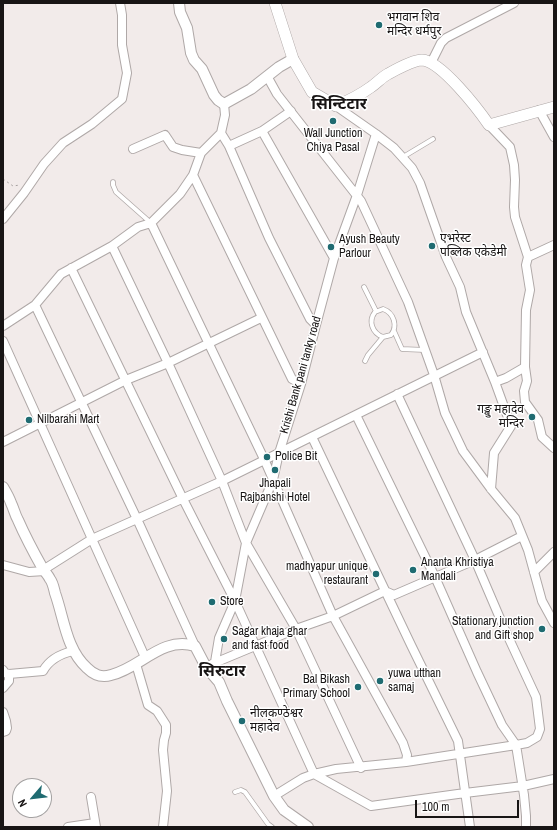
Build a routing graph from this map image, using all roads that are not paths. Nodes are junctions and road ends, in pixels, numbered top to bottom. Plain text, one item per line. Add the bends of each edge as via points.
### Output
1 (120, 3) edge
2 (179, 3) edge
3 (275, 3) edge
4 (514, 3) edge
5 (293, 59) junction
6 (431, 63) junction
7 (267, 76) junction
8 (224, 104) junction
9 (336, 106) junction
10 (554, 107) edge
11 (539, 110) junction
12 (291, 111) junction
13 (489, 125) junction
14 (262, 131) junction
15 (220, 133) junction
16 (376, 134) junction
17 (554, 137) edge
18 (433, 139) dead end
19 (230, 146) junction
20 (133, 149) dead end
21 (201, 153) junction
22 (403, 157) junction
23 (193, 175) junction
24 (114, 182) dead end
25 (357, 195) junction
26 (3, 219) edge
27 (151, 224) junction
28 (554, 245) edge
29 (112, 246) junction
30 (528, 257) junction
31 (334, 258) junction
32 (71, 268) junction
33 (364, 287) dead end
34 (35, 305) junction
35 (376, 311) junction
36 (261, 318) junction
37 (316, 325) junction
38 (3, 326) edge
39 (394, 331) junction
40 (383, 337) junction
41 (3, 341) edge
42 (209, 342) junction
43 (425, 350) junction
44 (483, 352) junction
45 (365, 361) dead end
46 (168, 363) junction
47 (525, 367) junction
48 (434, 375) junction
49 (126, 380) junction
50 (495, 382) junction
51 (301, 384) junction
52 (397, 394) junction
53 (82, 404) junction
54 (356, 415) junction
55 (41, 423) junction
56 (312, 437) junction
57 (3, 442) edge
58 (554, 448) edge
59 (279, 453) junction
60 (264, 459) junction
61 (273, 480) junction
62 (222, 481) junction
63 (3, 487) edge
64 (491, 489) junction
65 (183, 498) junction
66 (137, 519) junction
67 (522, 536) junction
68 (92, 539) junction
69 (246, 543) junction
70 (554, 552) edge
71 (475, 560) junction
72 (3, 565) edge
73 (44, 571) junction
74 (534, 572) junction
75 (436, 577) junction
76 (385, 591) junction
77 (235, 601) junction
78 (333, 616) junction
79 (554, 624) edge
80 (296, 629) junction
81 (256, 645) junction
82 (195, 646) junction
83 (73, 651) junction
84 (145, 657) junction
85 (136, 664) junction
86 (210, 665) junction
87 (6, 672) edge
88 (3, 688) edge
89 (3, 712) edge
90 (3, 732) edge
91 (516, 745) junction
92 (460, 753) junction
93 (406, 762) junction
94 (361, 768) junction
95 (314, 774) junction
96 (554, 779) edge
97 (523, 786) junction
98 (235, 792) dead end
99 (465, 793) junction
100 (274, 796) junction
101 (90, 798) dead end
102 (95, 825) edge
103 (68, 827) edge
104 (163, 827) edge
105 (272, 827) edge
106 (308, 827) edge
107 (470, 827) edge
108 (526, 827) edge

1 - 26 street via 122,45 127,73 122,99 63,144 44,164
2 - 8 street via 194,60 202,69 214,95
3 - 5 main road
4 - 6 street via 446,38
5 - 7 street
5 - 9 main road via 312,92
6 - 9 main road via 418,60 387,74 372,87
6 - 13 main road via 470,99
7 - 8 street
7 - 12 street
8 - 15 street via 226,115
9 - 16 street
10 - 11 main road
11 - 13 main road
11 - 17 street
12 - 14 street
12 - 25 street
13 - 30 street via 510,147 514,164 515,217
14 - 19 street
14 - 31 street
15 - 19 street
15 - 21 street
16 - 22 street
16 - 25 street, Krishi Bank pani tanky road
18 - 22 lane
19 - 37 street via 269,238 310,319
20 - 21 street via 165,135 173,147
21 - 23 street
22 - 44 street via 420,183
23 - 27 street via 180,194
23 - 36 street
24 - 27 lane via 116,192
25 - 31 street, Krishi Bank pani tanky road
25 - 43 street via 408,302
27 - 29 street via 138,227
27 - 42 street
28 - 30 street
29 - 32 street
29 - 46 street
30 - 47 street via 526,265 530,290 526,310
31 - 37 street, Krishi Bank pani tanky road
32 - 34 street via 60,274
32 - 49 street
33 - 35 lane
34 - 38 street
34 - 53 street
35 - 39 lane via 383,309 391,314 395,322
35 - 40 lane via 372,315 371,323 376,333
36 - 42 street
36 - 51 street via 292,379
37 - 51 street, Krishi Bank pani tanky road
39 - 40 lane via 391,335
39 - 43 lane via 402,349
40 - 45 lane
41 - 55 street
42 - 46 street
42 - 60 street
43 - 48 street
44 - 48 street
44 - 50 street
46 - 49 street
46 - 62 street
47 - 50 street
47 - 58 street via 528,381 524,390 525,402 538,420 542,437
48 - 52 street
48 - 64 street via 445,413 458,442
49 - 53 street
49 - 65 street
50 - 64 street via 511,426 494,453
51 - 59 street, Krishi Bank pani tanky road
52 - 54 street
52 - 71 street
53 - 55 street
53 - 66 street
54 - 56 street
54 - 75 street
55 - 57 street
55 - 68 street
56 - 59 street
56 - 76 street
59 - 60 street
59 - 61 street, Krishi Bank pani tanky road
60 - 61 street
60 - 62 street
61 - 69 street, Krishi Bank pani tanky road
61 - 78 street
62 - 65 street
62 - 69 street
63 - 73 street
64 - 67 street via 515,518
65 - 66 street
65 - 77 street
66 - 68 street
66 - 82 street
67 - 71 street
67 - 74 street
68 - 73 street
68 - 84 street
69 - 77 street, Krishi Bank pani tanky road
69 - 80 street
70 - 74 street
71 - 75 street
71 - 91 street via 536,697 540,729 537,737 527,743
72 - 73 street via 29,572
73 - 83 street via 50,579
74 - 79 street via 542,601
75 - 76 street via 394,595
75 - 91 street via 502,725
76 - 78 street
76 - 92 street via 458,741
77 - 81 street
77 - 86 street, Krishi Bank pani tanky road
78 - 80 street
78 - 93 street via 403,743 407,755
80 - 81 street
80 - 94 street
81 - 86 street
81 - 95 street
82 - 84 street via 169,646
82 - 86 street
83 - 85 street via 82,664 95,675 106,677
83 - 87 street via 52,660 43,671
84 - 85 street
85 - 104 street via 148,704 157,711 166,725 162,750 168,791
86 - 100 street
87 - 88 street via 9,681
89 - 90 street via 7,728
91 - 92 street
91 - 97 street
92 - 93 street
92 - 99 street
93 - 94 street
94 - 95 street via 336,769
95 - 99 street via 371,806
95 - 100 street
96 - 97 street
97 - 99 street
97 - 108 street
98 - 105 lane via 245,792
99 - 107 street
100 - 106 street via 284,810
101 - 102 street
102 - 103 street

